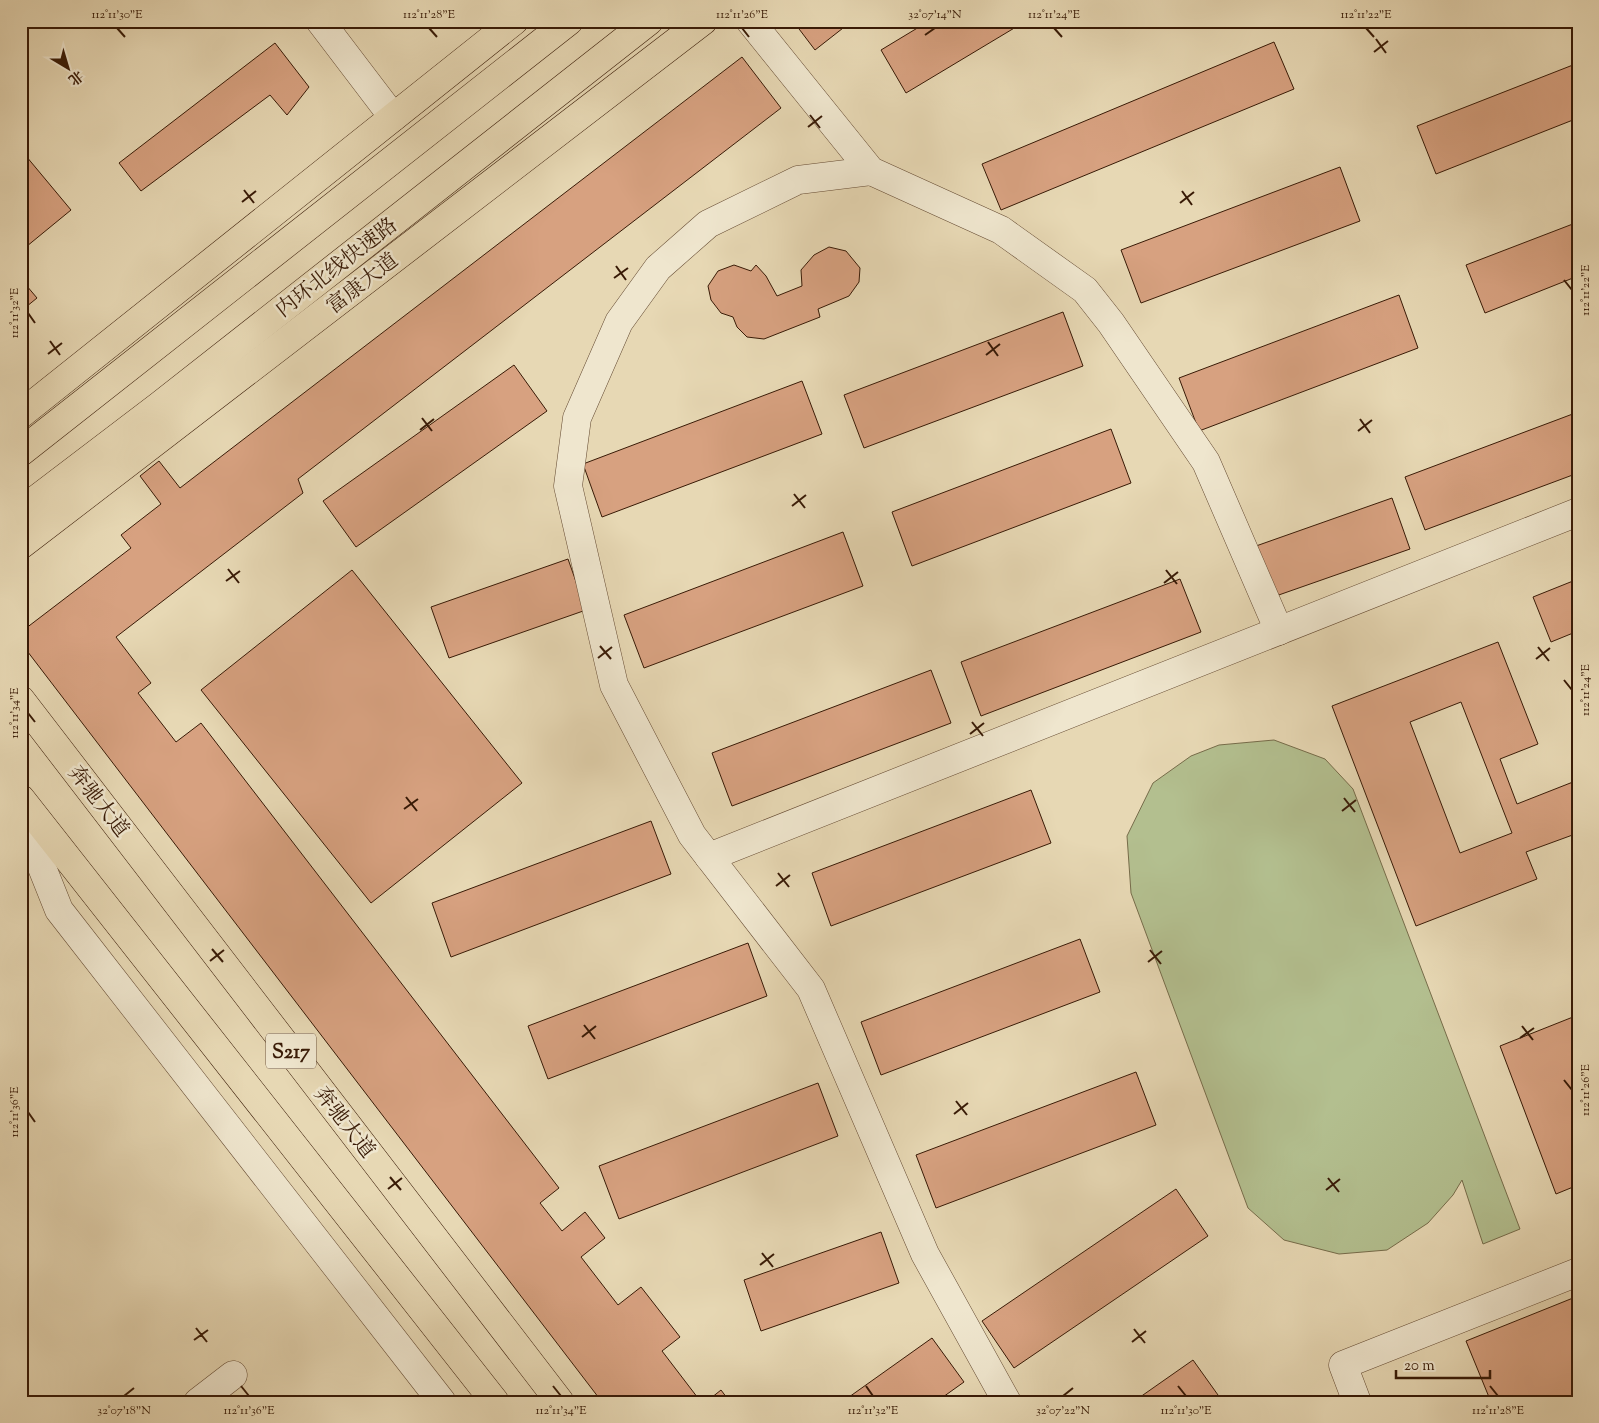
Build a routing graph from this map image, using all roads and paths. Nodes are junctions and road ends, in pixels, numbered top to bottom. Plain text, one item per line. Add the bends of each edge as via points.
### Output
1 (320, 21) edge
2 (514, 21) edge
3 (569, 21) edge
4 (649, 21) edge
5 (703, 21) edge
6 (750, 21) edge
7 (393, 117) junction
8 (871, 171) junction
9 (24, 407) edge
10 (21, 452) edge
11 (21, 511) edge
12 (1578, 512) edge
13 (21, 545) edge
14 (1279, 631) junction
15 (21, 700) edge
16 (21, 799) edge
17 (21, 835) edge
18 (709, 857) junction
19 (1578, 1272) edge
20 (233, 1376) dead end
21 (198, 1402) edge
22 (442, 1402) edge
23 (495, 1402) edge
24 (560, 1402) edge
25 (1007, 1402) edge
26 (1358, 1402) edge

1 - 7 street
2 - 7 main road
3 - 10 main road
4 - 11 main road, 内环北线快速路
5 - 13 main road, 富康大道
6 - 8 street
7 - 9 main road
8 - 14 street via 1001,230 1085,290 1206,462
8 - 18 street via 798,180 708,224 658,268 619,322 577,418 568,486 614,685 692,835
12 - 14 street
14 - 18 street
15 - 24 main road, 奔驰大道 / S217
16 - 23 main road, S217
17 - 22 street via 37,855 59,910
18 - 25 street via 811,988 925,1254
19 - 26 street via 1343,1365
20 - 21 street

